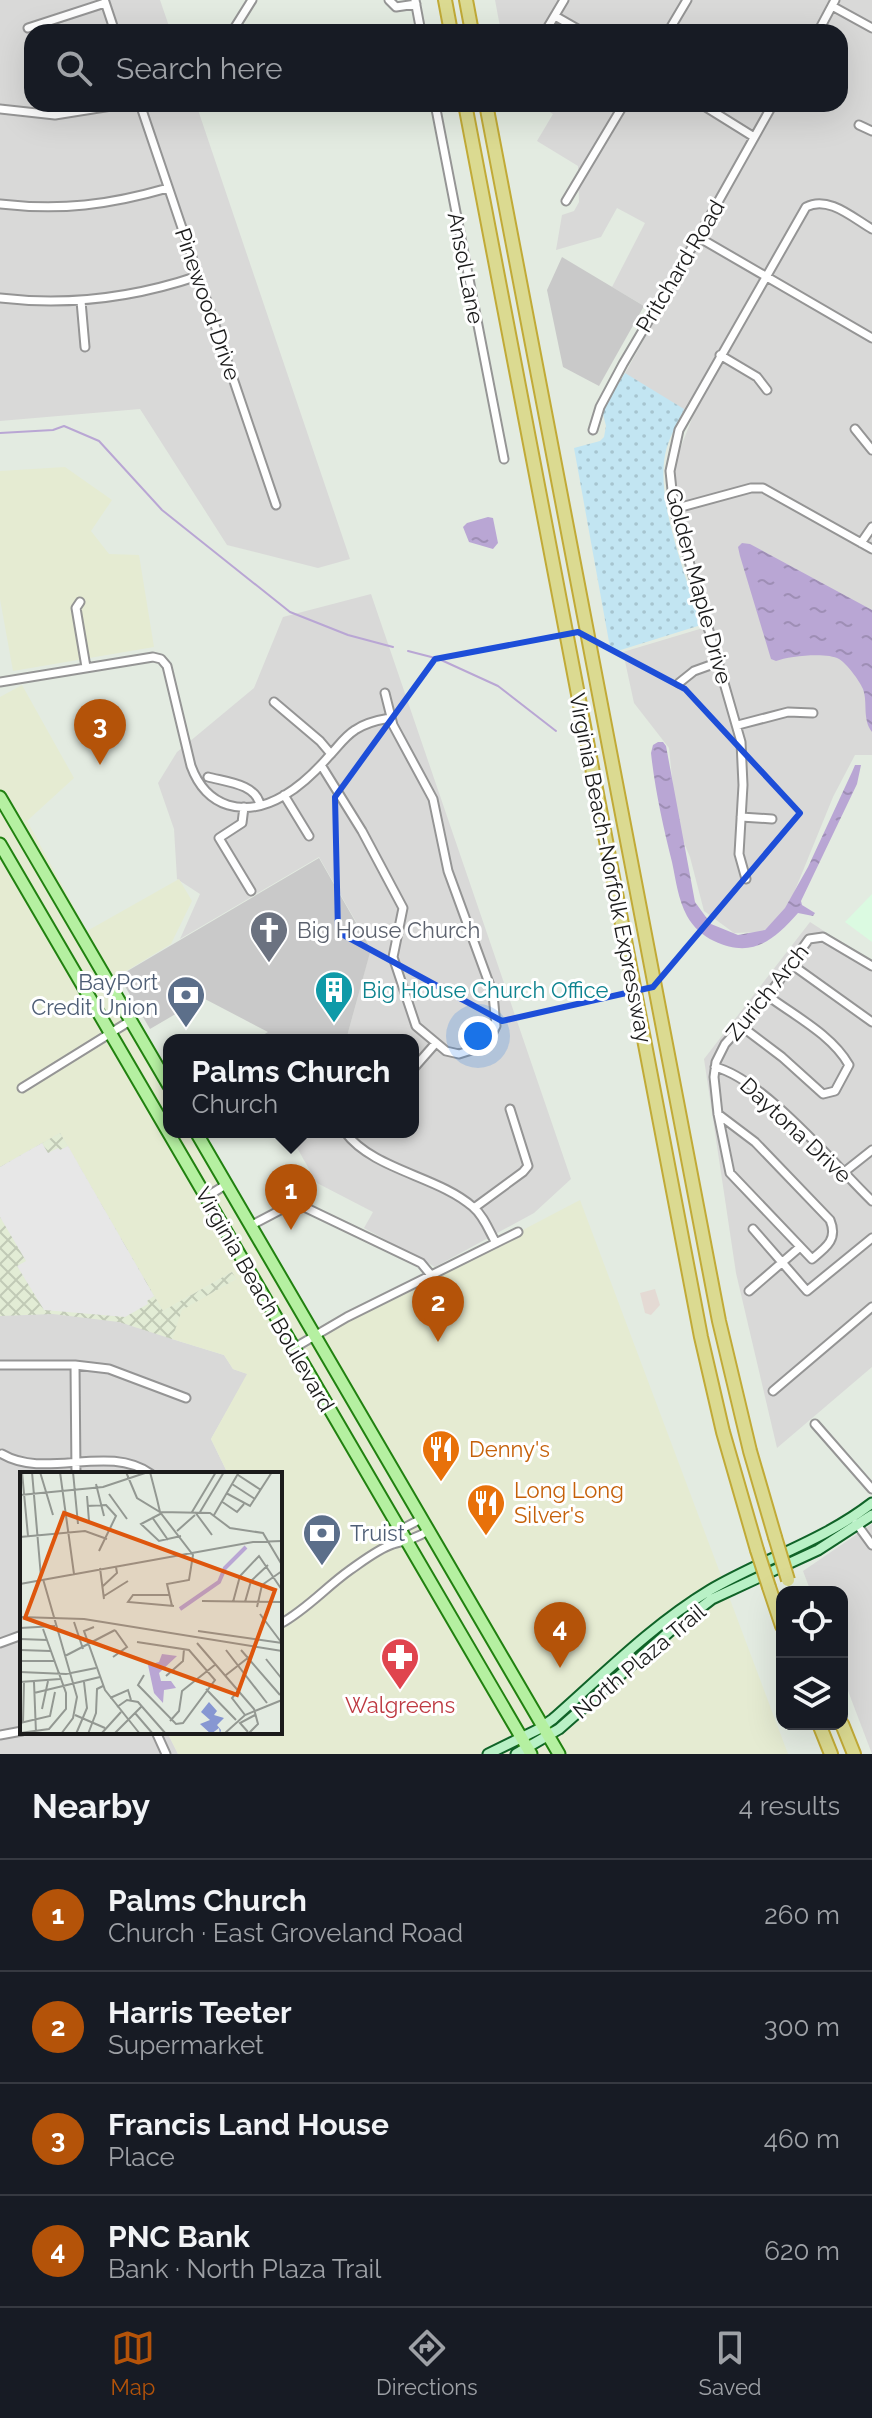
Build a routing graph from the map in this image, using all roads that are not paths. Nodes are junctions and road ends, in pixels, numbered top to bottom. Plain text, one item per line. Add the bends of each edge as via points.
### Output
1 (252, 0) edge
2 (389, 0) edge
3 (445, 0) edge
4 (466, 0) edge
5 (564, 0) edge
6 (687, 0) edge
7 (104, 2) edge
8 (416, 2) edge
9 (834, 3) edge
10 (555, 16) junction
11 (40, 24) edge
12 (112, 24) edge
13 (237, 24) edge
14 (420, 24) edge
15 (450, 24) edge
16 (470, 24) edge
17 (550, 24) edge
18 (569, 24) edge
19 (673, 24) edge
20 (822, 24) edge
21 (872, 28) edge
22 (0, 109) edge
23 (74, 112) edge
24 (143, 112) edge
25 (437, 112) edge
26 (467, 112) edge
27 (488, 112) edge
28 (619, 112) edge
29 (714, 112) edge
30 (768, 112) edge
31 (859, 125) dead end
32 (872, 131) edge
33 (754, 137) junction
34 (168, 188) junction
35 (566, 201) dead end
36 (0, 204) edge
37 (872, 229) edge
38 (698, 237) junction
39 (765, 275) junction
40 (198, 276) junction
41 (0, 298) edge
42 (81, 301) junction
43 (872, 338) edge
44 (85, 347) dead end
45 (720, 355) junction
46 (767, 390) dead end
47 (855, 429) dead end
48 (593, 430) dead end
49 (872, 450) edge
50 (504, 459) dead end
51 (276, 505) dead end
52 (674, 509) junction
53 (872, 527) edge
54 (861, 543) junction
55 (872, 549) edge
56 (80, 602) dead end
57 (719, 662) junction
58 (86, 667) junction
59 (4, 682) edge
60 (679, 683) dead end
61 (0, 689) edge
62 (385, 693) dead end
63 (274, 702) dead end
64 (813, 713) dead end
65 (390, 718) junction
66 (738, 725) junction
67 (331, 754) junction
68 (321, 765) junction
69 (208, 777) dead end
70 (284, 795) junction
71 (0, 797) edge
72 (260, 805) junction
73 (244, 807) junction
74 (741, 817) junction
75 (772, 819) dead end
76 (309, 836) dead end
77 (0, 844) edge
78 (746, 879) dead end
79 (251, 891) dead end
80 (791, 964) junction
81 (872, 966) edge
82 (768, 996) junction
83 (130, 1021) junction
84 (872, 1022) edge
85 (741, 1026) junction
86 (110, 1034) junction
87 (435, 1044) junction
88 (419, 1062) edge
89 (715, 1067) junction
90 (163, 1076) edge
91 (22, 1088) dead end
92 (510, 1109) dead end
93 (718, 1114) junction
94 (163, 1124) edge
95 (171, 1138) edge
96 (200, 1138) edge
97 (351, 1138) edge
98 (872, 1150) edge
99 (843, 1173) junction
100 (227, 1184) junction
101 (206, 1197) junction
102 (872, 1201) edge
103 (474, 1208) junction
104 (250, 1226) junction
105 (753, 1229) dead end
106 (518, 1232) dead end
107 (872, 1238) edge
108 (496, 1243) junction
109 (800, 1247) junction
110 (783, 1262) junction
111 (431, 1275) junction
112 (749, 1291) dead end
113 (872, 1307) edge
114 (314, 1336) junction
115 (294, 1348) junction
116 (0, 1365) edge
117 (75, 1365) junction
118 (773, 1391) dead end
119 (186, 1398) dead end
120 (815, 1424) dead end
121 (2, 1454) edge
122 (75, 1463) junction
123 (76, 1472) edge
124 (148, 1472) edge
125 (872, 1489) edge
126 (872, 1503) edge
127 (872, 1515) edge
128 (421, 1519) junction
129 (855, 1522) junction
130 (400, 1530) junction
131 (428, 1531) junction
132 (407, 1542) junction
133 (392, 1544) junction
134 (872, 1545) edge
135 (791, 1586) edge
136 (776, 1608) edge
137 (282, 1623) edge
138 (20, 1636) edge
139 (0, 1643) edge
140 (821, 1730) edge
141 (844, 1730) edge
142 (20, 1731) edge
143 (546, 1732) junction
144 (157, 1734) edge
145 (0, 1735) edge
146 (527, 1747) edge
147 (166, 1754) edge
148 (488, 1754) edge
149 (516, 1754) edge
150 (559, 1754) edge
151 (831, 1754) edge
152 (854, 1754) edge

1 - 13 street
2 - 8 street via 396,7
3 - 15 highway
4 - 16 highway
5 - 10 street
6 - 19 street
7 - 11 street
7 - 12 street
8 - 14 street
9 - 20 street
9 - 21 street
10 - 17 street
10 - 18 street
22 - 23 street via 34,115
24 - 34 street, Pinewood Drive
25 - 50 street, Ansol Lane
26 - 136 highway, Virginia Beach-Norfolk Expressway, bridge via 701,1337 723,1432
27 - 135 highway, Virginia Beach-Norfolk Expressway, bridge via 719,1321 750,1451
28 - 35 street
29 - 33 street
30 - 33 street, Pritchard Road
31 - 32 street
33 - 38 street, Pritchard Road
34 - 36 street via 78,207
34 - 40 street, Pinewood Drive
37 - 39 street, Golden Maple Drive via 828,204 809,205
38 - 39 street
38 - 48 street, Pritchard Road via 623,364
39 - 43 street
39 - 45 street, Golden Maple Drive
40 - 42 street
40 - 51 street, Pinewood Drive
41 - 42 street
42 - 44 street
45 - 46 street via 757,377
45 - 52 street, Golden Maple Drive via 675,441 670,483
47 - 49 street
52 - 54 street via 763,488
52 - 57 street, Golden Maple Drive
53 - 54 street
54 - 55 street
56 - 58 street via 76,608
57 - 60 street
57 - 66 street, Golden Maple Drive
58 - 59 street
58 - 73 street via 153,657 165,662 197,780 218,801
59 - 61 street
62 - 65 street
63 - 67 street
64 - 66 street via 796,711
65 - 67 street via 357,728
65 - 87 street via 433,799 448,871 496,1008 494,1033 478,1048 459,1054
66 - 74 street, Golden Maple Drive via 743,754
67 - 68 street
68 - 70 street
68 - 87 street via 403,908 394,964 416,1026
69 - 72 street via 251,789
70 - 72 street
70 - 76 street
71 - 83 main road
72 - 73 street
73 - 79 street via 242,823 219,838
74 - 75 street
74 - 78 street, Golden Maple Drive via 739,854
77 - 86 main road, Virginia Beach Boulevard
80 - 81 street, Zurich Arch via 806,941 818,936
80 - 82 street, Zurich Arch
80 - 84 street
82 - 85 street, Zurich Arch
82 - 85 street via 831,1042 849,1065 835,1091 823,1094
83 - 86 street
83 - 90 main road
85 - 89 street, Zurich Arch
86 - 91 street
86 - 94 main road, Virginia Beach Boulevard
87 - 88 street
89 - 93 street
89 - 99 street, Daytona Drive via 762,1094
92 - 103 street via 528,1166
93 - 109 street via 730,1173
93 - 109 street via 755,1142 830,1220 833,1240 812,1259
95 - 101 main road, Virginia Beach Boulevard
96 - 100 main road, Virginia Beach Boulevard
97 - 103 street via 363,1150
98 - 99 street
99 - 102 street, Daytona Drive
100 - 101 street
100 - 104 main road, Virginia Beach Boulevard
101 - 115 main road, Virginia Beach Boulevard
103 - 108 street
104 - 111 street via 298,1204 421,1263
104 - 114 main road, Virginia Beach Boulevard
105 - 110 street
106 - 108 street
107 - 110 street via 807,1291
108 - 111 street
109 - 110 street
110 - 112 street
111 - 114 street
113 - 118 street
114 - 115 street
114 - 128 main road, Virginia Beach Boulevard
115 - 130 main road, Virginia Beach Boulevard
116 - 117 street
117 - 119 street via 125,1374
117 - 122 street
120 - 125 street
121 - 122 street via 26,1463
122 - 123 street
122 - 124 street via 125,1462
126 - 129 main road
127 - 129 main road
128 - 130 street
128 - 131 main road, Virginia Beach Boulevard
129 - 134 street
129 - 143 main road, North Plaza Trail via 811,1554 712,1599
129 - 143 main road, North Plaza Trail via 697,1598
130 - 132 main road, Virginia Beach Boulevard
130 - 133 street
131 - 132 street
131 - 143 main road, Virginia Beach Boulevard
132 - 133 street
132 - 146 main road, Virginia Beach Boulevard
133 - 137 street
138 - 139 street
140 - 151 highway
141 - 152 highway
142 - 145 street
143 - 146 main road, North Plaza Trail
143 - 150 main road, Virginia Beach Boulevard
144 - 147 street
146 - 148 main road
146 - 149 main road

